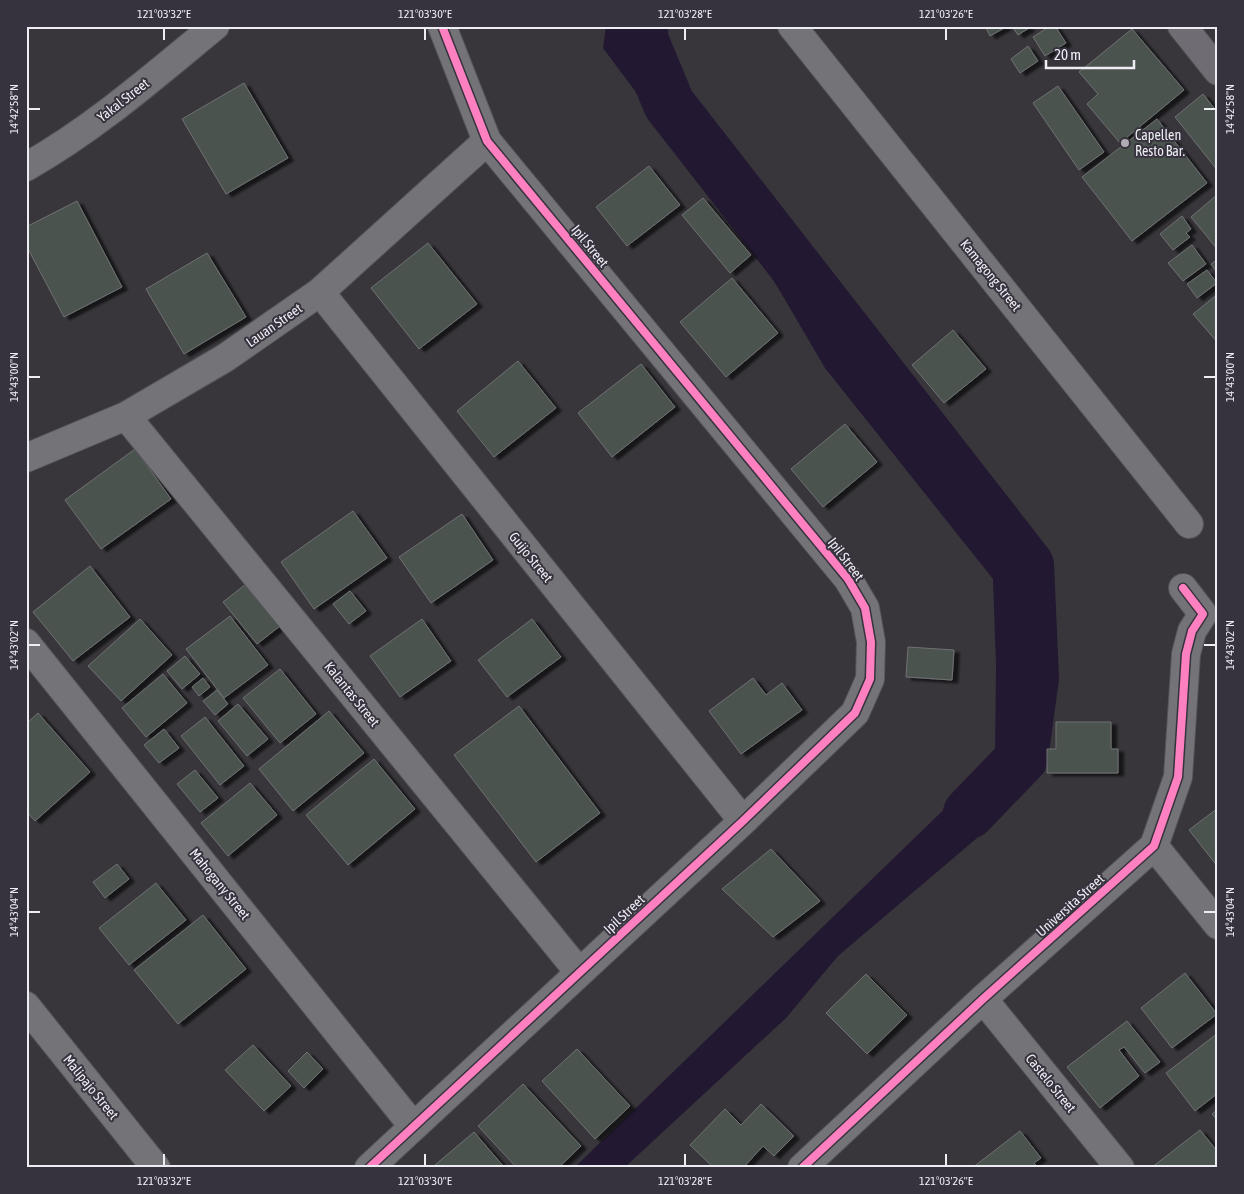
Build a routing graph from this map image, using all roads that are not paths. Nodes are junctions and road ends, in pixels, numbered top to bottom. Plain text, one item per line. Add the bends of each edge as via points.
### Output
1 (216, 26) edge
2 (442, 26) edge
3 (792, 26) edge
4 (1182, 26) edge
5 (1218, 71) edge
6 (487, 141) junction
7 (26, 167) edge
8 (320, 292) junction
9 (126, 416) junction
10 (26, 458) edge
11 (1189, 524) dead end
12 (1183, 588) dead end
13 (1210, 608) edge
14 (26, 643) edge
15 (743, 821) junction
16 (1154, 846) junction
17 (1218, 925) edge
18 (579, 972) junction
19 (983, 999) junction
20 (26, 1006) edge
21 (413, 1126) junction
22 (813, 1164) edge
23 (156, 1168) edge
24 (369, 1168) edge
25 (1120, 1168) edge

1 - 7 street, Yakal Street via 107,115
2 - 6 street, Ipil Street
3 - 11 street, Kamagong Street
4 - 5 main road
6 - 8 street, Lauan Street
6 - 15 street, Ipil Street via 848,580 865,608 871,642 870,679 855,713
8 - 9 street, Lauan Street via 225,358
8 - 15 street, Guijo Street
9 - 10 street, Lauan Street
9 - 18 street, Kalantas Street
12 - 13 street, Universita Street
13 - 16 street, Universita Street via 1192,632 1186,654 1178,777
14 - 21 street, Mahogany Street
15 - 18 street, Ipil Street
16 - 17 street
16 - 19 street, Universita Street
18 - 21 street, Ipil Street
19 - 22 street, Universita Street
19 - 25 street, Castelo Street
20 - 23 street, Malipajo Street
21 - 24 street, Ipil Street

